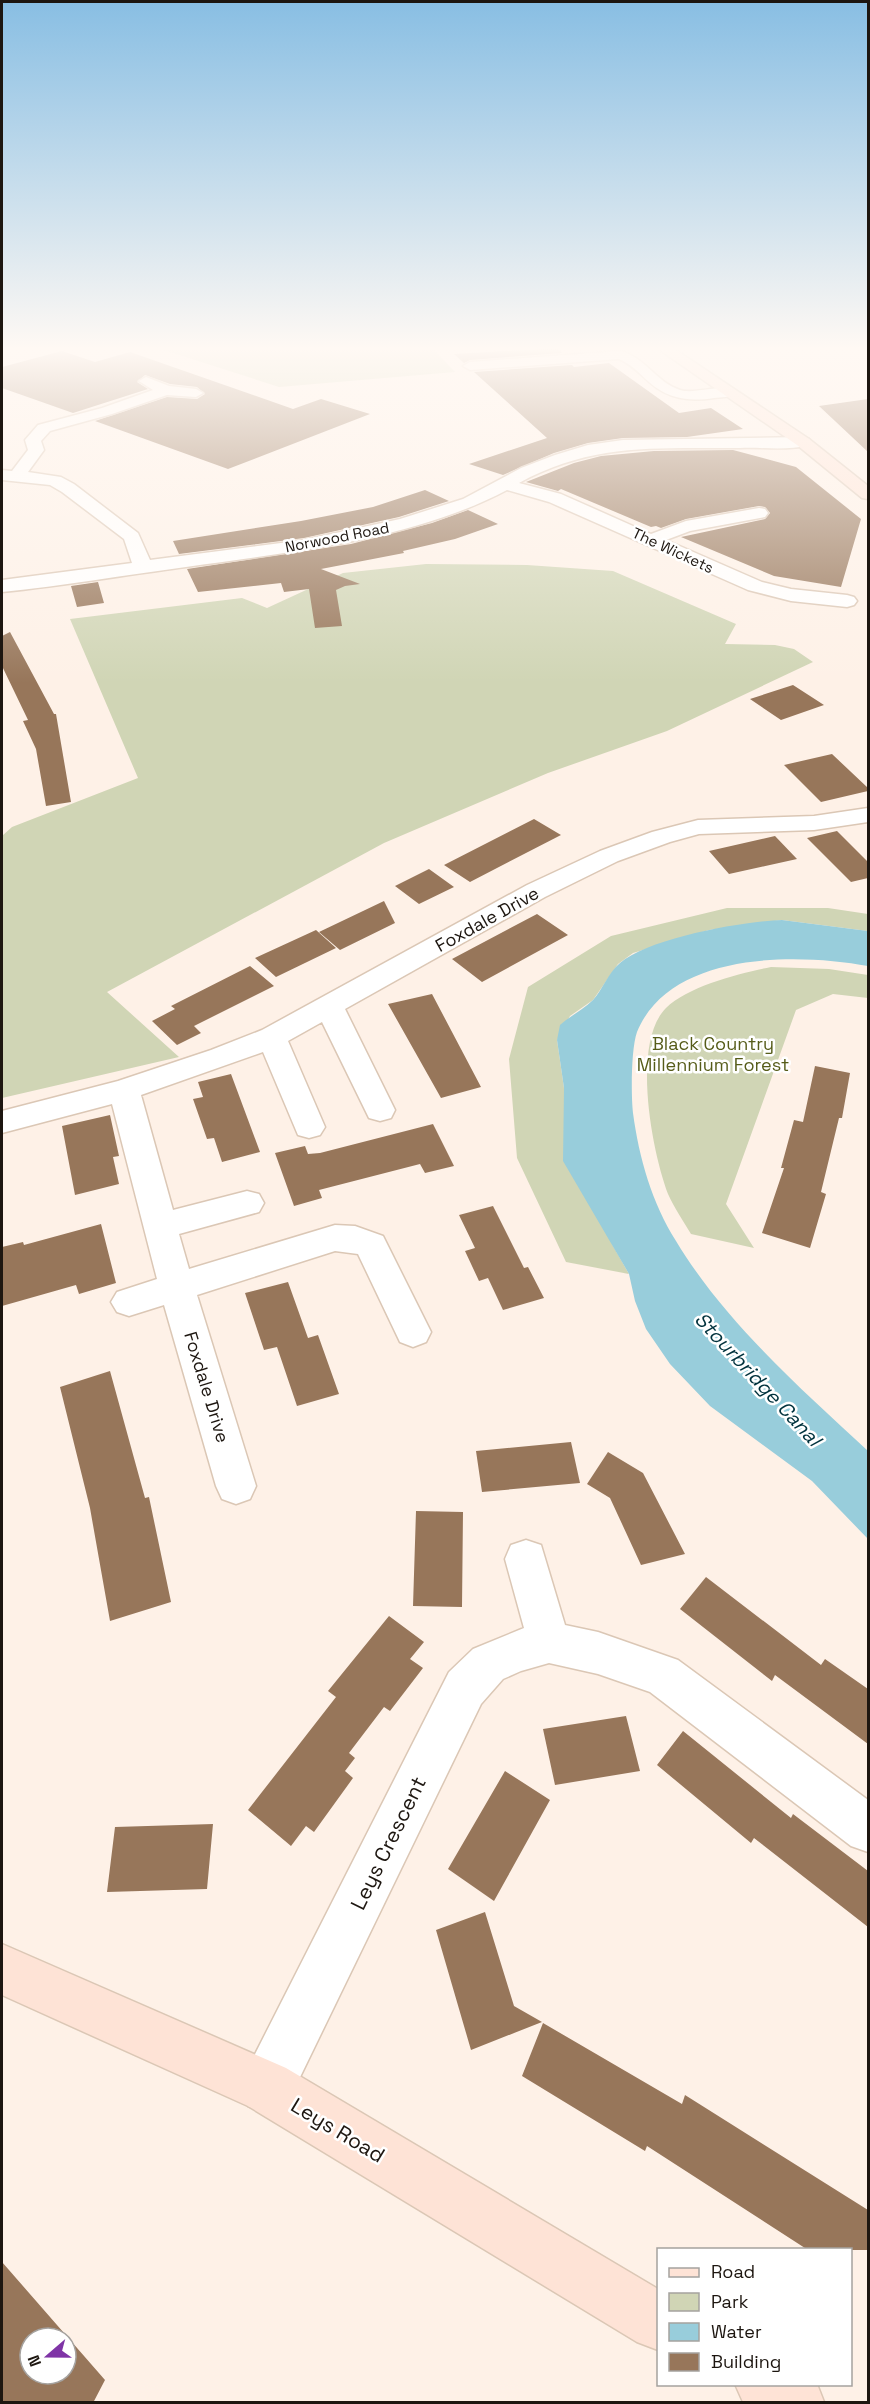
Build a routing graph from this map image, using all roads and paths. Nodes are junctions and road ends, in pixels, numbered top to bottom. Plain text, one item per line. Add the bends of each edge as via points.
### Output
1 (27, 458) edge
2 (561, 458) edge
3 (823, 458) edge
4 (10, 475) edge
5 (505, 484) junction
6 (868, 494) edge
7 (759, 513) dead end
8 (730, 518) junction
9 (746, 530) dead end
10 (651, 540) junction
11 (143, 568) junction
12 (2, 586) edge
13 (847, 601) dead end
14 (868, 814) edge
15 (329, 1006) junction
16 (272, 1037) junction
17 (124, 1090) junction
18 (380, 1110) dead end
19 (2, 1122) edge
20 (309, 1127) dead end
21 (247, 1203) dead end
22 (161, 1226) junction
23 (177, 1288) junction
24 (129, 1302) dead end
25 (413, 1332) dead end
26 (236, 1486) dead end
27 (526, 1559) dead end
28 (549, 1642) junction
29 (868, 1829) edge
30 (2, 1969) edge
31 (267, 2087) junction
32 (657, 2319) edge
33 (767, 2386) edge
34 (794, 2403) edge

1 - 4 street
2 - 5 street, Norwood Road
3 - 6 street
4 - 11 street via 55,481 68,488 132,537
5 - 10 street, The Wickets via 555,498
5 - 11 street, Norwood Road via 469,503 404,523 304,545
7 - 8 street
8 - 9 street
8 - 10 street via 686,526
10 - 13 street, The Wickets via 755,586 767,596
11 - 12 street, Norwood Road
14 - 15 street, Foxdale Drive via 814,823 698,827 661,837 609,856 536,891
15 - 16 street, Foxdale Drive
15 - 18 street
16 - 17 street, Foxdale Drive
16 - 20 street
17 - 19 street, Foxdale Drive
17 - 22 street, Foxdale Drive
21 - 22 street
22 - 23 street, Foxdale Drive
23 - 24 street
23 - 25 street via 304,1246 335,1238 355,1239 371,1245
23 - 26 street, Foxdale Drive
27 - 28 street
28 - 29 street, Leys Crescent via 598,1653 663,1675
28 - 31 street, Leys Crescent via 514,1651 488,1664 465,1689
30 - 31 street, Leys Road
31 - 32 street, Leys Road
33 - 34 street

